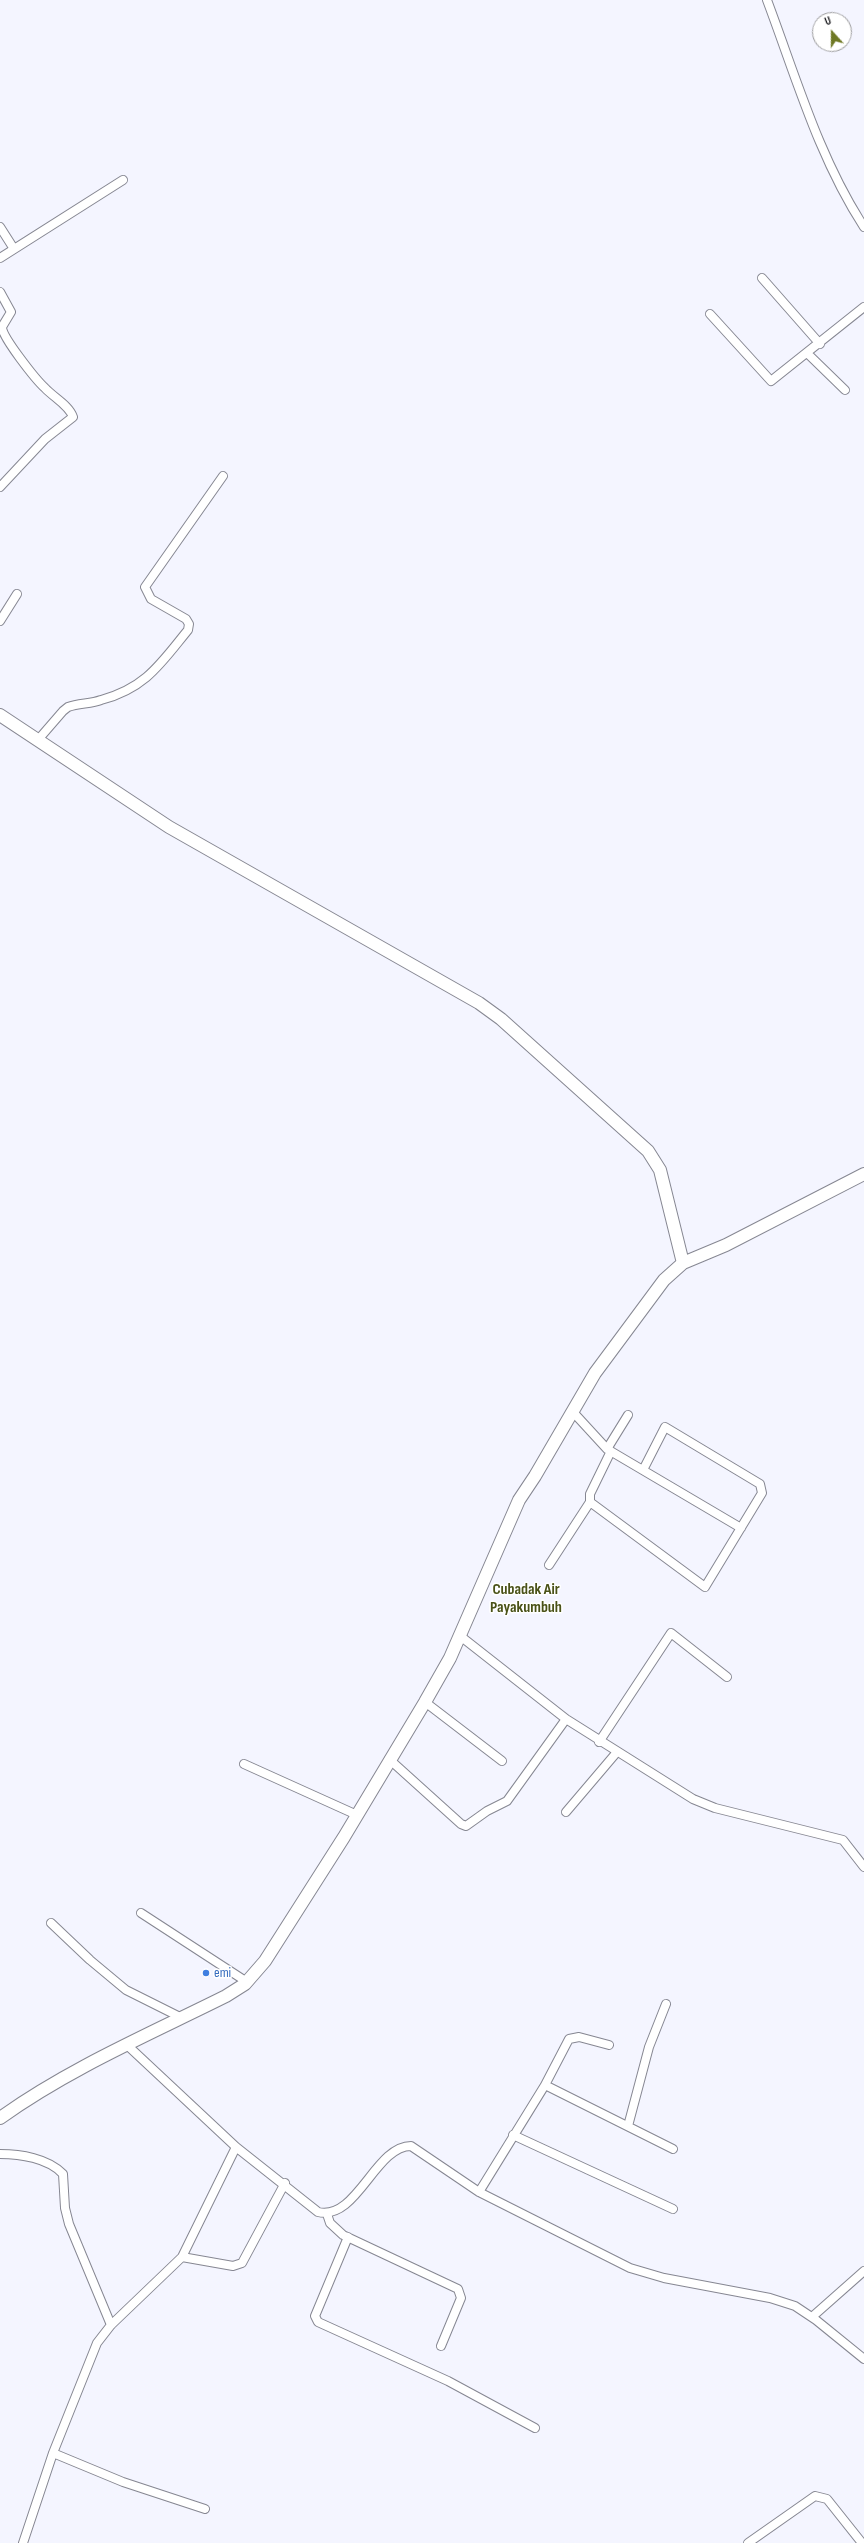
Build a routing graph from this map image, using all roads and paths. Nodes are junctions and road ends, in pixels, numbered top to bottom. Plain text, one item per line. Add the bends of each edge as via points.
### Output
1 (768, 0) edge
2 (123, 180) dead end
3 (864, 226) edge
4 (0, 227) edge
5 (14, 249) junction
6 (0, 258) edge
7 (762, 278) dead end
8 (0, 292) edge
9 (864, 307) edge
10 (710, 314) dead end
11 (820, 344) junction
12 (808, 354) junction
13 (845, 390) dead end
14 (223, 476) dead end
15 (0, 488) edge
16 (17, 594) dead end
17 (0, 620) edge
18 (0, 714) edge
19 (37, 740) junction
20 (864, 1174) edge
21 (683, 1264) junction
22 (573, 1412) junction
23 (628, 1414) dead end
24 (609, 1450) junction
25 (643, 1470) junction
26 (590, 1502) junction
27 (741, 1528) junction
28 (549, 1565) dead end
29 (459, 1636) junction
30 (727, 1677) dead end
31 (425, 1702) junction
32 (566, 1719) junction
33 (599, 1742) junction
34 (617, 1752) junction
35 (389, 1759) junction
36 (502, 1761) dead end
37 (244, 1764) dead end
38 (566, 1812) dead end
39 (357, 1815) junction
40 (864, 1867) edge
41 (141, 1913) dead end
42 (51, 1923) dead end
43 (247, 1982) junction
44 (666, 2004) dead end
45 (182, 2018) junction
46 (126, 2045) junction
47 (609, 2045) dead end
48 (545, 2085) junction
49 (0, 2118) edge
50 (628, 2126) junction
51 (513, 2134) junction
52 (236, 2147) junction
53 (673, 2149) dead end
54 (0, 2154) edge
55 (285, 2184) junction
56 (479, 2192) junction
57 (673, 2209) dead end
58 (326, 2214) junction
59 (348, 2237) junction
60 (182, 2257) junction
61 (864, 2271) edge
62 (812, 2317) junction
63 (111, 2325) junction
64 (441, 2346) dead end
65 (864, 2359) edge
66 (535, 2428) dead end
67 (53, 2453) junction
68 (205, 2509) dead end
69 (23, 2543) edge
70 (748, 2543) edge
71 (862, 2543) edge

1 - 3 street via 822,148 843,195
2 - 5 street
4 - 5 street
5 - 6 street
7 - 11 street
8 - 15 street via 11,312 2,329 6,337 44,388 74,416 45,439
9 - 11 street
10 - 12 street via 771,381
11 - 12 street
12 - 13 street
14 - 19 street via 145,587 151,599 186,619 189,624 188,630 150,676 113,696 74,705 63,711
16 - 17 street
18 - 19 street
19 - 21 street via 169,827 488,1009 648,1151 660,1170
20 - 21 street via 726,1245
21 - 22 street via 664,1280 636,1316 595,1374
22 - 24 street
22 - 29 street via 519,1500
23 - 24 street
24 - 25 street
24 - 26 street via 590,1494
25 - 27 street
25 - 27 street via 665,1427 757,1481 762,1493
26 - 27 street via 705,1587
26 - 28 street
29 - 31 street via 450,1658
29 - 32 street
30 - 33 street via 671,1633
31 - 35 street
31 - 36 street
32 - 33 street
32 - 35 street via 507,1801 490,1809 466,1826
33 - 34 street
34 - 38 street
34 - 40 street via 702,1804 843,1840
35 - 39 street
37 - 39 street
39 - 43 street via 265,1961
41 - 43 street
42 - 45 street via 126,1990
43 - 45 street via 226,1996
44 - 50 street via 649,2047
45 - 46 street
46 - 49 street via 25,2100
46 - 52 street
47 - 48 street via 579,2037 571,2038
48 - 50 street
48 - 51 street
50 - 53 street
51 - 56 street
51 - 57 street
52 - 55 street
52 - 60 street
54 - 63 street via 20,2154 44,2162 63,2174 65,2208 69,2224
55 - 58 street via 310,2207
55 - 60 street via 242,2263 233,2266
56 - 58 street via 416,2148 404,2146 392,2153 342,2207
56 - 62 street via 630,2268 782,2302
58 - 59 street via 335,2228
59 - 64 street via 458,2289 461,2298
59 - 66 street via 315,2316 318,2322 448,2381
60 - 63 street
61 - 62 street
62 - 65 street
63 - 67 street via 97,2343
67 - 68 street via 123,2482
67 - 69 street
70 - 71 street via 815,2496 827,2499

